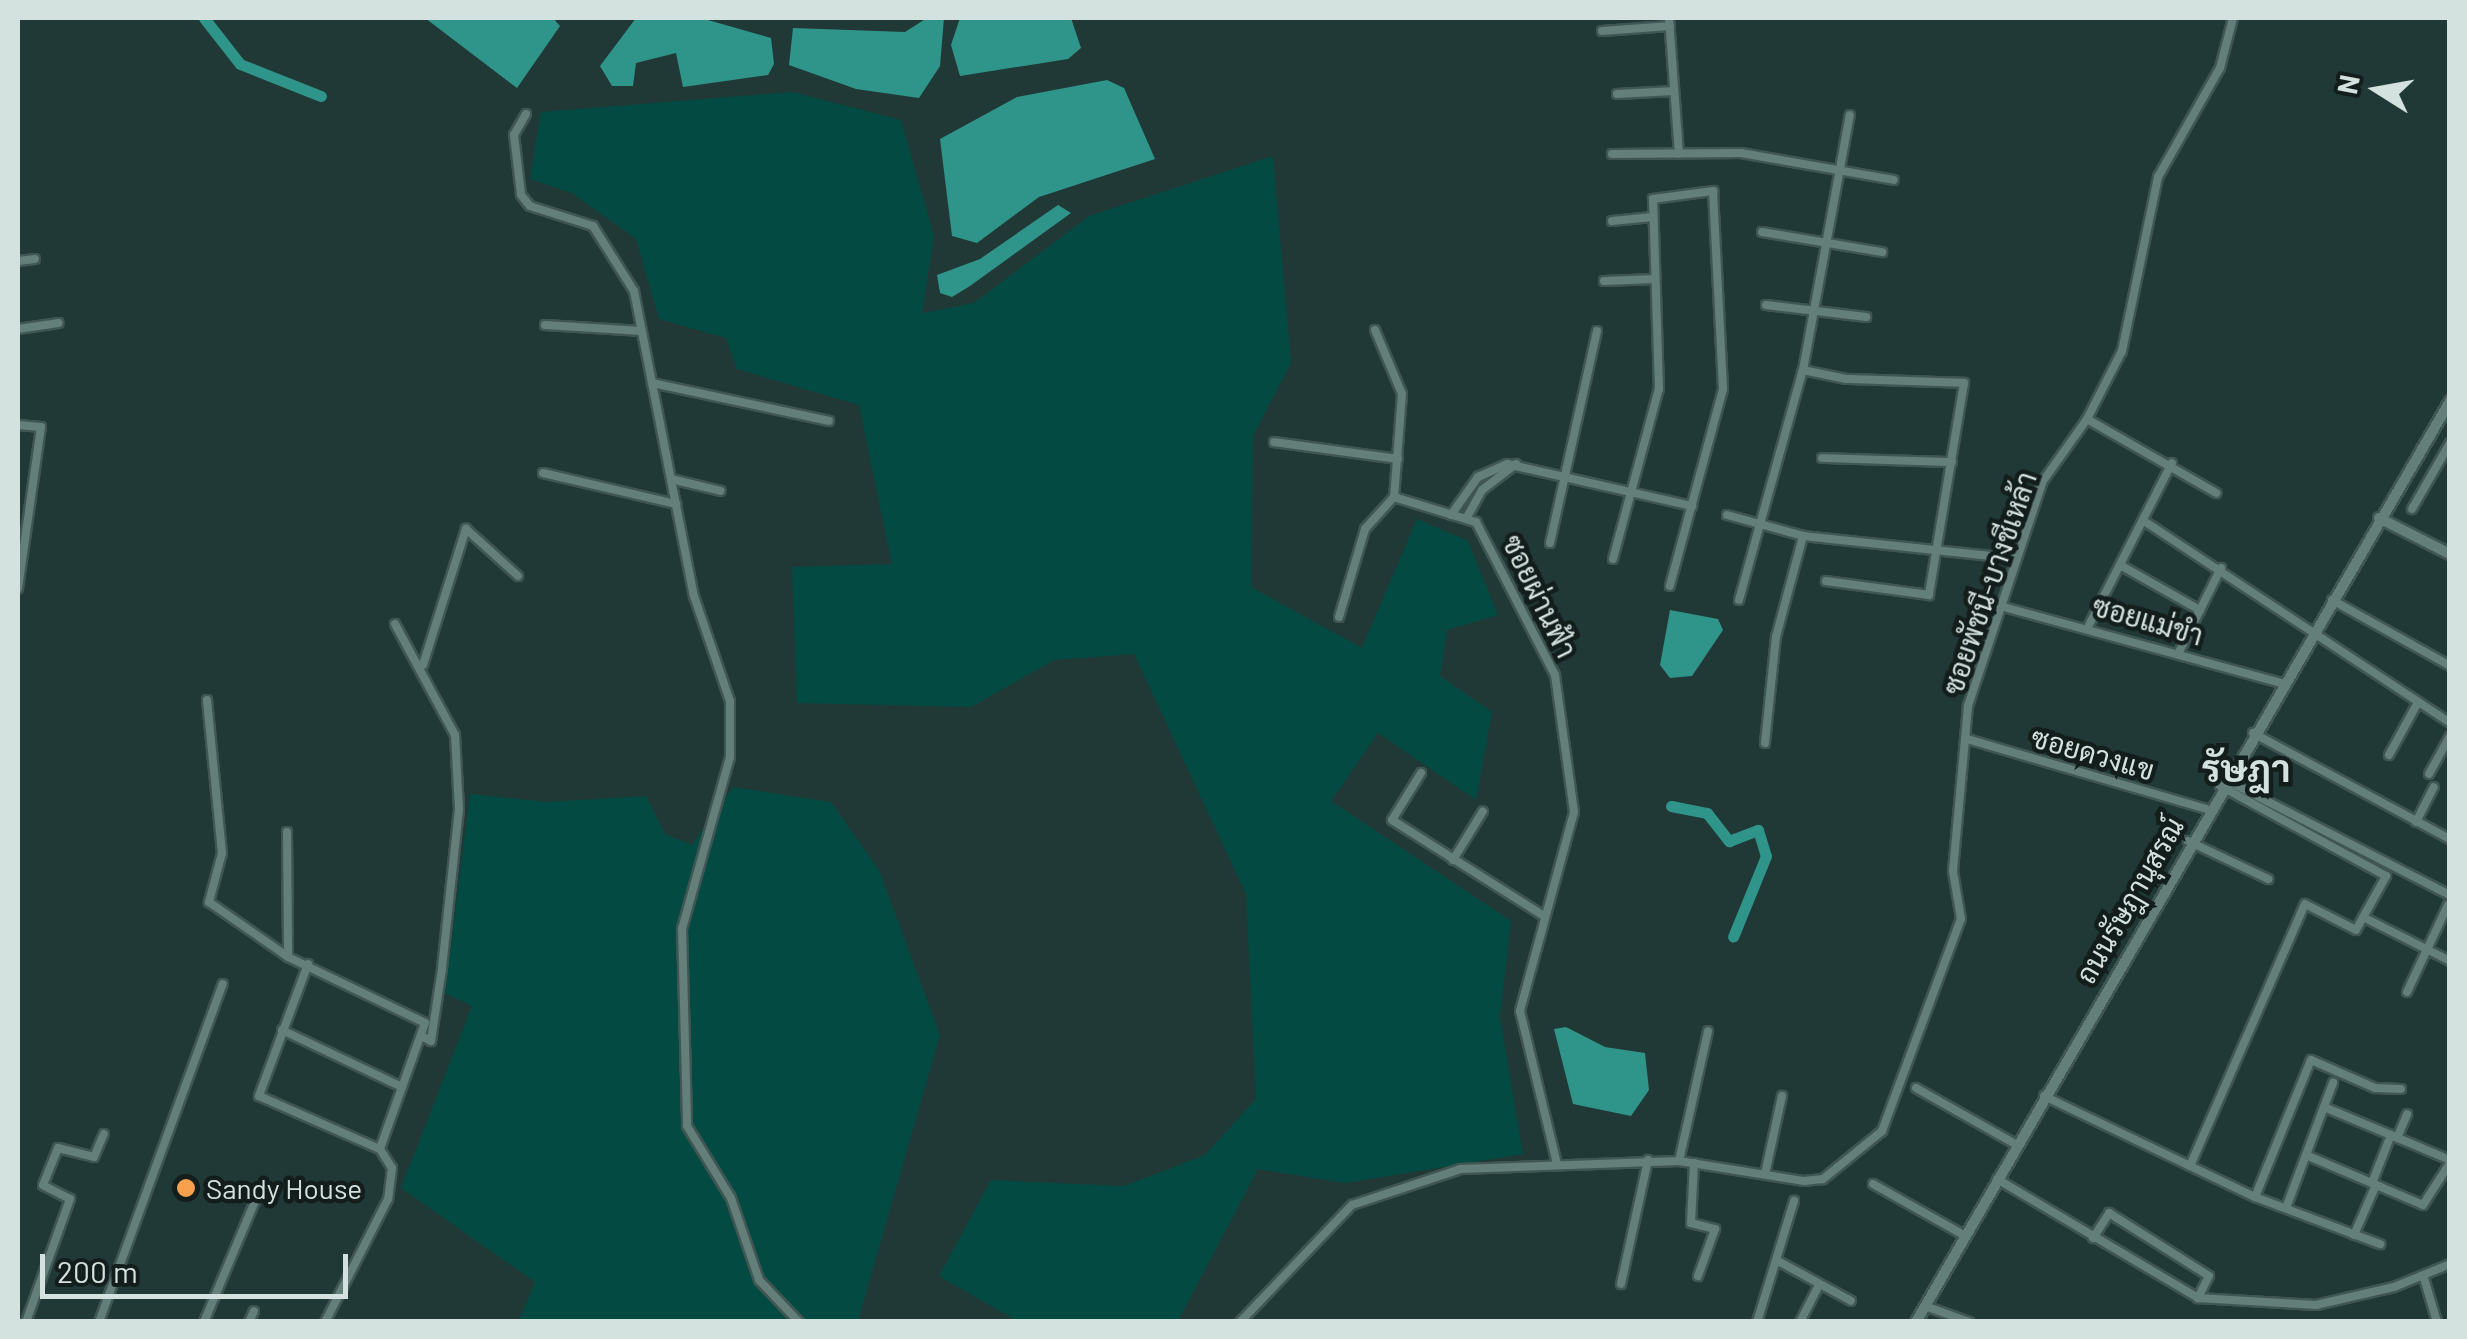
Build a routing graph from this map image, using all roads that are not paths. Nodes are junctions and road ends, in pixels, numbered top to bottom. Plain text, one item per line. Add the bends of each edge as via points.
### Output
1 (2233, 18) edge
2 (1670, 22) edge
3 (1602, 31) dead end
4 (1674, 91) junction
5 (1617, 94) dead end
6 (526, 114) dead end
7 (1850, 115) dead end
8 (1612, 154) dead end
9 (1679, 154) junction
10 (1839, 172) junction
11 (1894, 180) dead end
12 (1653, 217) junction
13 (1612, 220) dead end
14 (1762, 232) dead end
15 (1826, 243) junction
16 (1882, 252) dead end
17 (35, 259) dead end
18 (18, 261) edge
19 (1655, 279) junction
20 (1604, 282) dead end
21 (1766, 306) dead end
22 (1812, 314) junction
23 (1866, 317) dead end
24 (59, 323) dead end
25 (546, 325) dead end
26 (18, 329) edge
27 (1375, 330) dead end
28 (642, 331) junction
29 (1597, 331) dead end
30 (1803, 370) junction
31 (652, 383) junction
32 (2450, 401) edge
33 (2088, 419) junction
34 (829, 420) dead end
35 (18, 425) edge
36 (1274, 442) dead end
37 (2450, 444) edge
38 (1822, 458) dead end
39 (1398, 459) junction
40 (1952, 462) junction
41 (2413, 462) junction
42 (2172, 463) junction
43 (1516, 464) junction
44 (543, 473) dead end
45 (2432, 473) junction
46 (1568, 475) junction
47 (671, 480) junction
48 (1632, 490) junction
49 (721, 491) dead end
50 (2216, 493) dead end
51 (1394, 497) junction
52 (676, 504) junction
53 (1692, 506) junction
54 (2412, 509) dead end
55 (1451, 514) junction
56 (1727, 515) dead end
57 (2379, 518) junction
58 (1466, 519) junction
59 (2144, 521) junction
60 (1765, 526) junction
61 (21, 531) edge
62 (1803, 536) junction
63 (1550, 542) dead end
64 (1934, 554) junction
65 (2450, 554) edge
66 (2017, 559) junction
67 (1614, 560) dead end
68 (2120, 565) junction
69 (2221, 568) junction
70 (518, 576) dead end
71 (1826, 581) dead end
72 (1670, 586) dead end
73 (18, 588) edge
74 (1739, 600) dead end
75 (2332, 600) junction
76 (2000, 606) junction
77 (2200, 610) junction
78 (1339, 617) dead end
79 (395, 624) dead end
80 (2089, 625) junction
81 (2312, 632) junction
82 (2180, 652) junction
83 (423, 665) junction
84 (2450, 666) edge
85 (2281, 683) junction
86 (207, 700) dead end
87 (2416, 704) junction
88 (2450, 723) edge
89 (2253, 733) junction
90 (2450, 736) edge
91 (1967, 739) junction
92 (1765, 743) dead end
93 (2389, 756) dead end
94 (1421, 773) dead end
95 (2429, 774) dead end
96 (2222, 782) junction
97 (2434, 787) dead end
98 (2206, 809) junction
99 (1484, 812) dead end
100 (2416, 822) junction
101 (287, 832) dead end
102 (2450, 839) edge
103 (2188, 841) junction
104 (1453, 860) junction
105 (2268, 880) dead end
106 (2449, 900) edge
107 (1544, 916) junction
108 (2363, 917) junction
109 (2426, 949) junction
110 (288, 957) junction
111 (2450, 961) edge
112 (308, 964) junction
113 (223, 984) dead end
114 (2407, 992) dead end
115 (282, 1030) junction
116 (1708, 1031) dead end
117 (421, 1036) junction
118 (2333, 1083) dead end
119 (402, 1088) junction
120 (1916, 1088) dead end
121 (2401, 1089) dead end
122 (1782, 1096) dead end
123 (2044, 1096) junction
124 (2324, 1107) junction
125 (2407, 1114) dead end
126 (104, 1134) dead end
127 (2394, 1136) junction
128 (2016, 1144) junction
129 (380, 1149) junction
130 (2306, 1155) junction
131 (1648, 1160) junction
132 (1680, 1160) junction
133 (2450, 1161) edge
134 (1694, 1163) junction
135 (1557, 1164) junction
136 (2190, 1166) junction
137 (1765, 1174) junction
138 (1997, 1179) junction
139 (1873, 1184) dead end
140 (2374, 1184) junction
141 (2255, 1197) junction
142 (256, 1199) dead end
143 (1794, 1201) dead end
144 (2286, 1208) junction
145 (1964, 1234) junction
146 (2354, 1234) junction
147 (2093, 1238) junction
148 (2380, 1244) dead end
149 (1778, 1260) junction
150 (2450, 1264) edge
151 (1698, 1276) dead end
152 (2424, 1278) junction
153 (1620, 1284) dead end
154 (1819, 1285) junction
155 (2198, 1298) junction
156 (1851, 1301) dead end
157 (1924, 1306) junction
158 (254, 1311) dead end
159 (26, 1322) edge
160 (99, 1322) edge
161 (204, 1322) edge
162 (249, 1322) edge
163 (325, 1322) edge
164 (798, 1322) edge
165 (1240, 1322) edge
166 (1757, 1322) edge
167 (1800, 1322) edge
168 (1916, 1322) edge
169 (1969, 1322) edge
170 (2437, 1322) edge

1 - 33 street, ซอยพัชนี-บางชีเหล้า via 2220,68 2158,176 2122,351
2 - 3 street
2 - 4 street
4 - 5 street
4 - 9 street
6 - 28 street via 514,135 521,195 530,206 593,226 623,262
7 - 10 street
8 - 9 street
9 - 10 street via 1741,153
10 - 11 street
10 - 15 street
12 - 13 street
12 - 19 street
12 - 53 street via 1652,199 1713,191 1723,389
14 - 15 street
15 - 16 street
15 - 22 street
17 - 18 street
19 - 20 street
19 - 48 street via 1659,390
21 - 22 street
22 - 23 street
22 - 30 street
24 - 26 street
25 - 28 street
27 - 39 street via 1402,394
28 - 31 street
29 - 46 street
30 - 40 street via 1964,384
30 - 60 street
31 - 34 street
31 - 47 street
32 - 41 street, ถนนรัษฎานุสรณ์
33 - 42 street
33 - 66 street, ซอยพัชนี-บางชีเหล้า via 2043,481
35 - 61 street via 40,427
36 - 39 street
37 - 45 street
38 - 40 street
39 - 51 street
40 - 64 street
41 - 45 street
41 - 57 street, ถนนรัษฎานุสรณ์
42 - 50 street
42 - 59 street
43 - 46 street
43 - 55 street via 1478,477
43 - 58 street via 1482,490
44 - 52 street
45 - 54 street
46 - 48 street
46 - 63 street
47 - 49 street
47 - 52 street
48 - 53 street
48 - 67 street
51 - 55 street, ซอยผ่านฟ้า
51 - 78 street via 1365,529
52 - 164 street via 694,596 730,700 730,757 682,929 687,1126 730,1198 759,1280
53 - 72 street
55 - 58 street, ซอยผ่านฟ้า
56 - 60 street
57 - 65 street
57 - 75 street, ถนนรัษฎานุสรณ์
58 - 107 street, ซอยผ่านฟ้า via 1492,544 1555,675 1574,812
59 - 68 street
59 - 69 street
60 - 62 street
60 - 74 street
61 - 73 street
62 - 64 street
62 - 92 street via 1776,637
64 - 66 street
64 - 71 street via 1929,596
66 - 76 street, ซอยพัชนี-บางชีเหล้า
68 - 77 street
68 - 80 street
69 - 77 street
69 - 81 street
70 - 83 street via 466,529
75 - 81 street, ถนนรัษฎานุสรณ์
75 - 84 street
76 - 80 street, ซอยแม่ขำ
76 - 91 street, ซอยพัชนี-บางชีเหล้า via 1968,706
77 - 82 street
79 - 83 street
80 - 82 street, ซอยแม่ขำ
81 - 85 street, ถนนรัษฎานุสรณ์
81 - 87 street
82 - 85 street, ซอยแม่ขำ
83 - 117 street via 455,736 459,809 430,1041
85 - 89 street, ถนนรัษฎานุสรณ์
86 - 110 street via 222,853 209,902
87 - 88 street
87 - 93 street
89 - 96 street, ถนนรัษฎานุสรณ์
89 - 100 street
90 - 95 street
91 - 98 street, ซอยดวงแข
91 - 137 street, ซอยพัชนี-บางชีเหล้า via 1952,871 1962,918 1889,1119 1824,1180
94 - 104 street via 1392,820
96 - 98 street, ถนนรัษฎานุสรณ์
96 - 106 street
96 - 108 street via 2386,876
97 - 100 street
98 - 103 street, ถนนรัษฎานุสรณ์
99 - 104 street
100 - 102 street
101 - 110 street
103 - 105 street
103 - 123 street, ถนนรัษฎานุสรณ์
104 - 107 street
106 - 109 street
107 - 135 street, ซอยผ่านฟ้า via 1520,1012
108 - 109 street
108 - 136 street via 2356,930 2305,904
109 - 111 street
109 - 114 street
110 - 112 street
112 - 115 street
112 - 117 street via 426,1023
113 - 160 street
115 - 119 street
115 - 129 street via 259,1096
116 - 132 street
117 - 119 street
118 - 124 street
119 - 129 street
120 - 128 street
121 - 141 street via 2375,1088 2311,1060
122 - 137 street
123 - 128 street, ถนนรัษฎานุสรณ์
123 - 136 street
124 - 127 street
124 - 130 street
125 - 127 street
126 - 159 street via 94,1157 58,1148 53,1160 43,1185 70,1199
127 - 133 street
127 - 140 street
128 - 138 street, ถนนรัษฎานุสรณ์
129 - 163 street via 392,1168 388,1199
130 - 140 street
130 - 144 street
131 - 132 street, ซอยพัชนี-บางชีเหล้า
131 - 135 street, ซอยพัชนี-บางชีเหล้า
131 - 153 street
132 - 134 street, ซอยพัชนี-บางชีเหล้า
133 - 140 street via 2423,1204
134 - 137 street, ซอยพัชนี-บางชีเหล้า
134 - 151 street via 1692,1223 1714,1229
135 - 165 street, ซอยพัชนี-บางชีเหล้า via 1461,1169 1352,1205
136 - 141 street
138 - 145 street, ถนนรัษฎานุสรณ์
138 - 147 street
139 - 145 street
140 - 146 street
141 - 144 street
142 - 161 street
143 - 149 street
144 - 146 street
145 - 157 street, ถนนรัษฎานุสรณ์
146 - 148 street
147 - 155 street
147 - 155 street via 2109,1213 2210,1276
149 - 154 street
149 - 166 street
150 - 152 street
152 - 155 street via 2316,1305 2252,1311
152 - 170 street
154 - 156 street
154 - 167 street
157 - 168 street, ถนนรัษฎานุสรณ์
157 - 169 street
158 - 162 street

